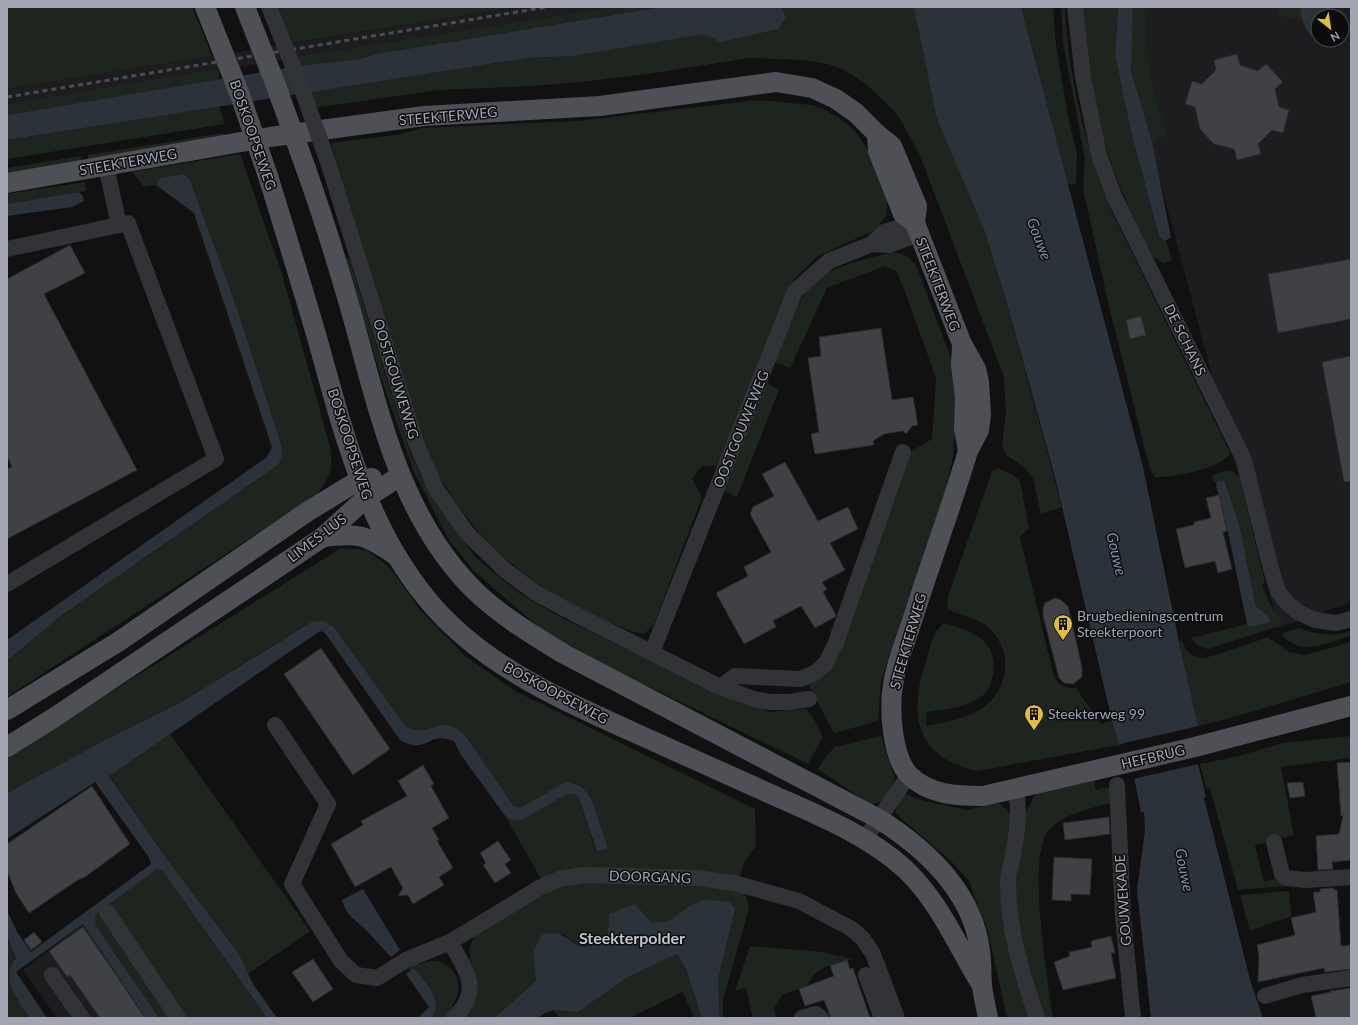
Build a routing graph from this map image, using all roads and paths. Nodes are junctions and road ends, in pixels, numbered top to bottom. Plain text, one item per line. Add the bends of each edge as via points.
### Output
1 (205, 7) edge
2 (245, 7) edge
3 (269, 7) edge
4 (1075, 7) edge
5 (106, 166) junction
6 (7, 183) edge
7 (119, 225) junction
8 (917, 229) junction
9 (7, 248) edge
10 (903, 452) dead end
11 (400, 476) junction
12 (360, 480) junction
13 (366, 498) junction
14 (323, 538) junction
15 (396, 556) junction
16 (7, 584) edge
17 (1351, 619) edge
18 (652, 652) junction
19 (720, 687) junction
20 (809, 699) dead end
21 (1351, 706) edge
22 (7, 710) edge
23 (275, 725) dead end
24 (7, 747) edge
25 (909, 775) junction
26 (1117, 785) dead end
27 (1016, 789) junction
28 (880, 819) junction
29 (864, 840) junction
30 (1274, 842) dead end
31 (1351, 877) edge
32 (107, 912) dead end
33 (450, 942) junction
34 (52, 975) dead end
35 (866, 975) dead end
36 (1351, 978) edge
37 (982, 986) junction
38 (1265, 996) dead end
39 (1129, 1017) edge
40 (82, 1018) edge
41 (178, 1018) edge
42 (454, 1018) edge
43 (802, 1018) edge
44 (821, 1018) edge
45 (882, 1018) edge
46 (897, 1018) edge
47 (988, 1018) edge
48 (1037, 1018) edge

1 - 12 main road, BOSKOOPSEWEG, bridge via 240,95 268,176 350,454
2 - 11 main road, BOSKOOPSEWEG, bridge via 306,169 350,305 382,424
3 - 18 street, OOSTGOUWEWEG, bridge via 300,81 416,443 436,489 467,533 520,582 571,612
4 - 17 street, DE SCHANS via 1083,77 1099,155 1114,196 1244,460 1278,591 1298,612 1315,620 1336,623
5 - 6 main road, STEEKTERWEG
5 - 7 street
5 - 8 main road, STEEKTERWEG via 270,138 424,116 600,106 776,82 812,88 836,99 856,113 877,134 878,151 902,214
7 - 9 street
7 - 16 street via 128,223 216,459
8 - 18 street, OOSTGOUWEWEG via 889,245 872,244 829,261 795,290
8 - 25 main road, STEEKTERWEG via 962,344 964,429 968,451 893,685 893,732 902,765
10 - 19 street via 826,663 815,673 800,679 735,676
11 - 12 main road, LIMES-LUS
11 - 13 main road, LIMES-LUS
11 - 28 main road, BOSKOOPSEWEG via 416,510 451,562 487,601 532,635
12 - 13 main road, BOSKOOPSEWEG
12 - 22 main road, LIMES-LUS via 307,512 118,642
13 - 14 main road, LIMES-LUS
13 - 15 main road, BOSKOOPSEWEG
14 - 15 main road via 344,534 360,535 377,542
14 - 24 main road, LIMES-LUS
15 - 29 main road, BOSKOOPSEWEG via 428,600 446,619 474,645 514,674 596,716 822,817
18 - 19 street, OOSTGOUWEWEG
19 - 20 street, OOSTGOUWEWEG via 769,702
21 - 27 main road, HEFBRUG via 1224,740
23 - 33 street via 328,804 292,884 341,961 356,975 376,978 406,960
25 - 27 main road via 944,794 959,796 983,796
25 - 28 street
26 - 39 street, GOUWEKADE
27 - 48 street via 1019,803 1008,882 1010,916 1019,964
28 - 29 street
28 - 37 main road, BOSKOOPSEWEG via 930,857 965,906 980,951
29 - 37 main road, BOSKOOPSEWEG via 894,860 915,879 929,897
30 - 31 street via 1282,874 1286,878 1306,880
32 - 41 street
33 - 42 street via 469,978 471,988 463,1009
33 - 46 street, DOORGANG via 539,888 559,879 582,875 697,878 734,883 799,901 852,929 873,954
34 - 40 street
35 - 45 street
36 - 38 street via 1302,985
37 - 47 main road, BOSKOOPSEWEG
43 - 44 street via 816,1014

